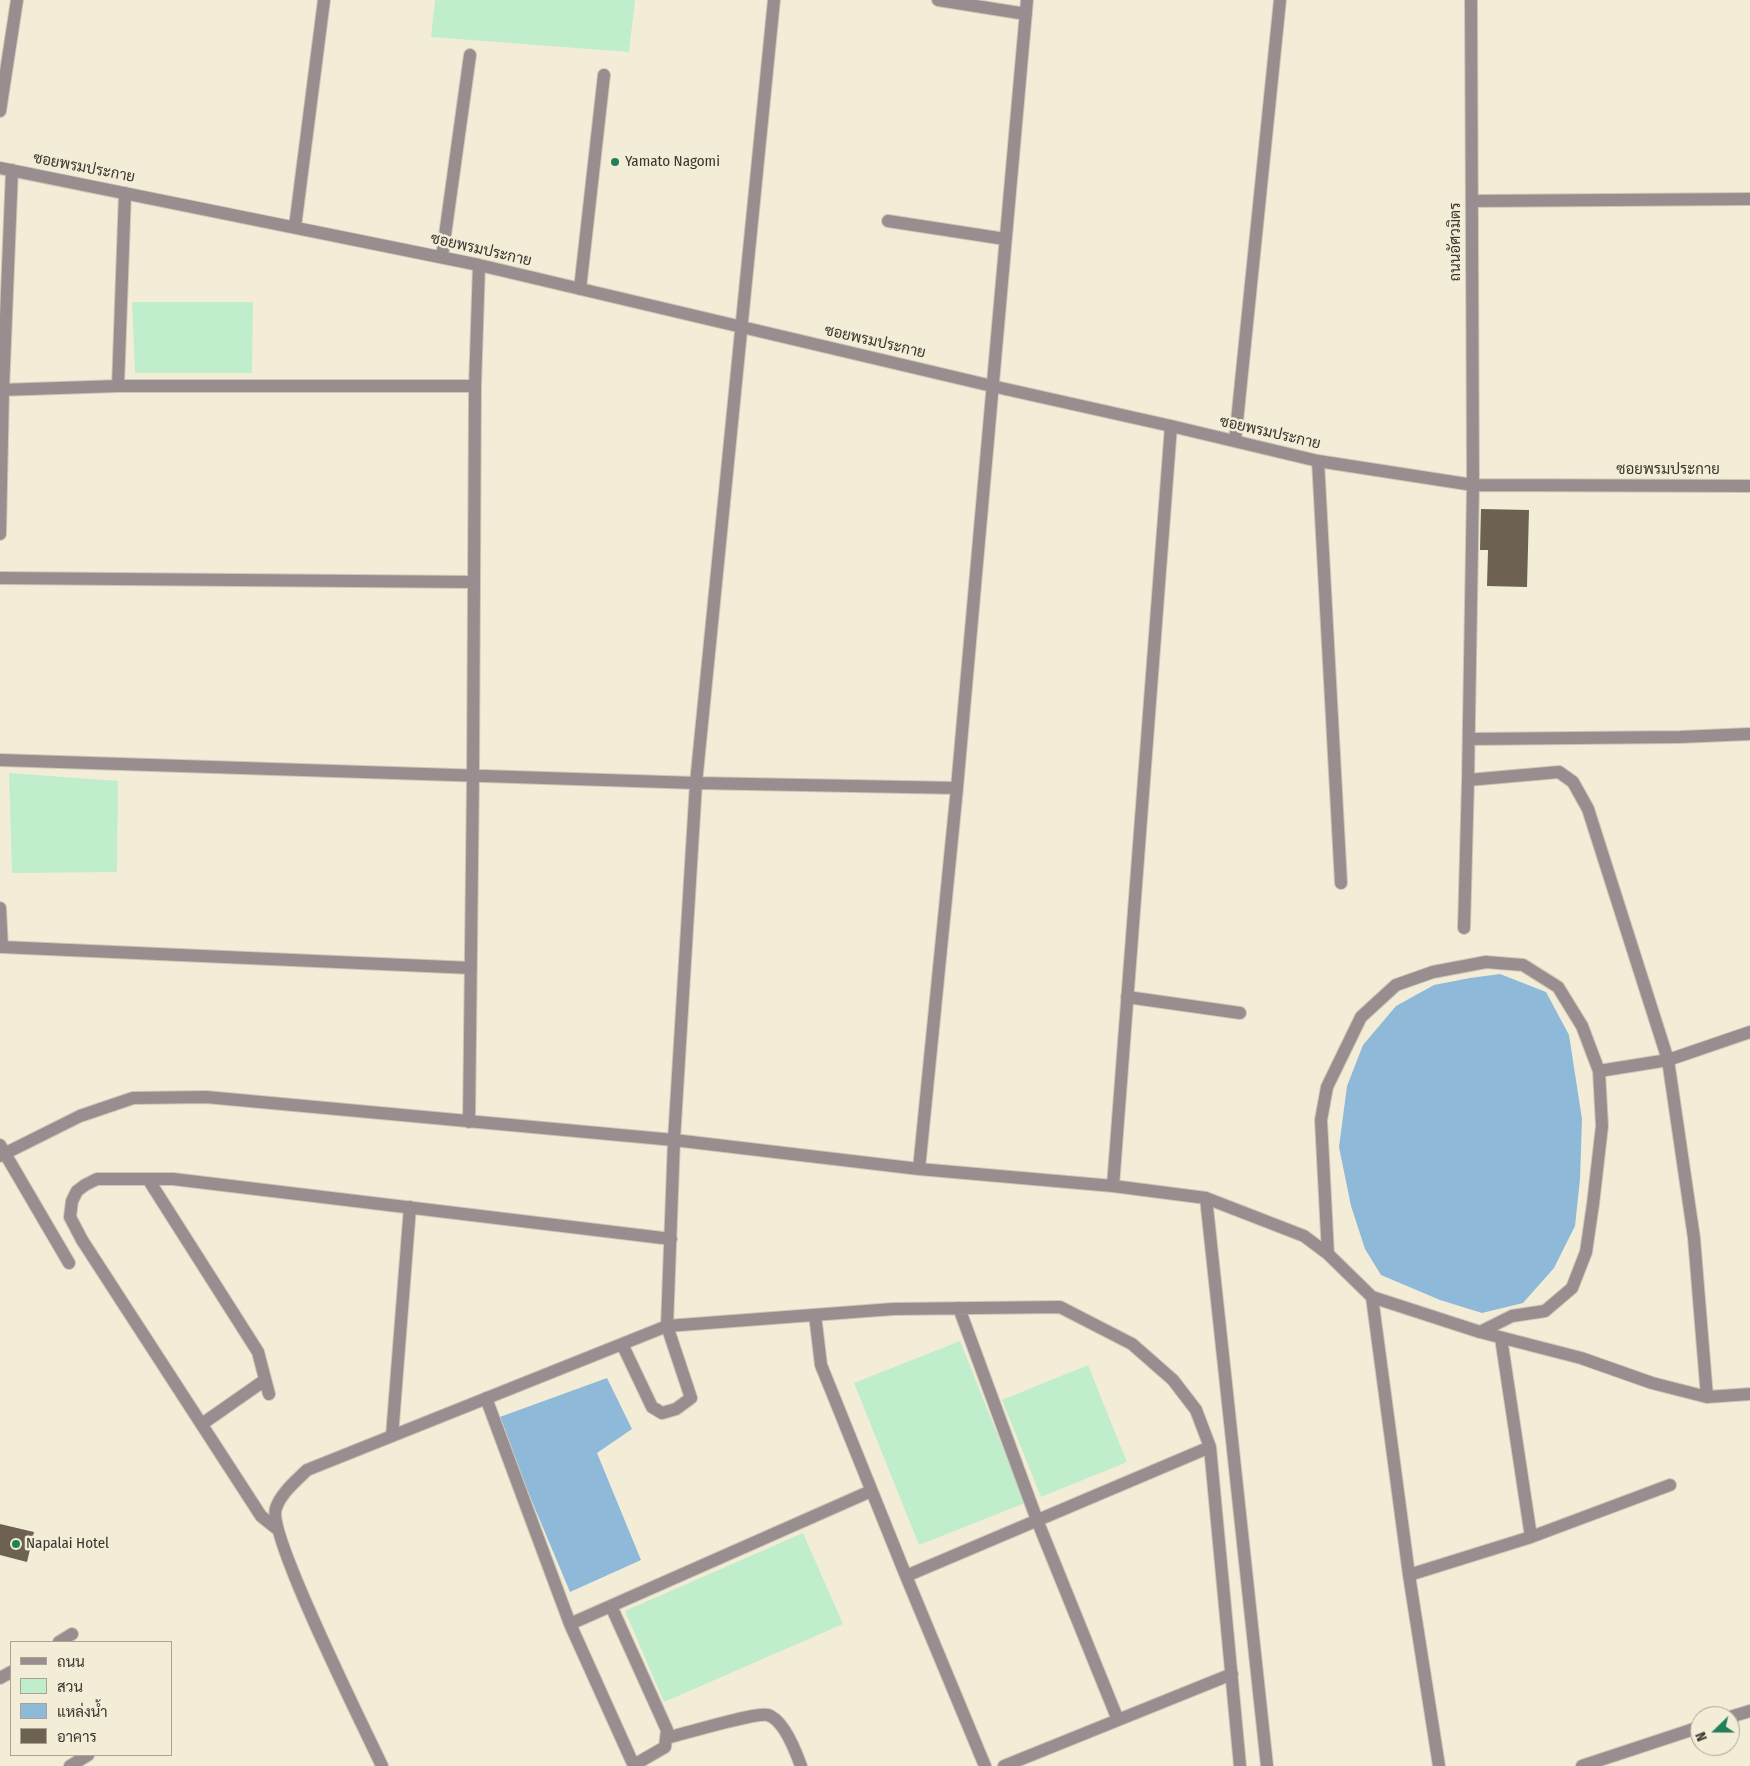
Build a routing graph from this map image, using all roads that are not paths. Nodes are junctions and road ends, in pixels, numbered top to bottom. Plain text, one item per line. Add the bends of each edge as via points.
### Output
1 (17, 0) edge
2 (324, 0) edge
3 (774, 0) edge
4 (938, 0) edge
5 (1027, 0) edge
6 (1280, 0) edge
7 (1471, 0) edge
8 (1026, 14) junction
9 (470, 55) dead end
10 (604, 75) dead end
11 (0, 111) edge
12 (6, 169) edge
13 (125, 192) junction
14 (1750, 199) edge
15 (1472, 201) junction
16 (888, 221) dead end
17 (295, 227) junction
18 (1005, 239) junction
19 (442, 258) junction
20 (479, 265) junction
21 (580, 289) junction
22 (742, 327) junction
23 (118, 386) junction
24 (475, 386) junction
25 (992, 386) junction
26 (1, 390) edge
27 (1171, 426) junction
28 (1235, 442) junction
29 (1318, 461) junction
30 (1474, 484) junction
31 (1750, 486) edge
32 (0, 523) edge
33 (0, 534) edge
34 (0, 578) edge
35 (474, 582) junction
36 (1750, 734) edge
37 (1469, 739) junction
38 (0, 760) edge
39 (473, 776) junction
40 (1468, 780) junction
41 (696, 783) junction
42 (957, 788) junction
43 (1341, 883) dead end
44 (0, 908) edge
45 (1464, 928) dead end
46 (471, 968) junction
47 (1127, 997) junction
48 (1240, 1013) dead end
49 (1750, 1032) edge
50 (1668, 1060) junction
51 (1599, 1071) junction
52 (469, 1122) junction
53 (674, 1140) junction
54 (2, 1151) edge
55 (919, 1169) junction
56 (148, 1179) junction
57 (1113, 1186) junction
58 (1206, 1198) junction
59 (410, 1208) junction
60 (671, 1239) junction
61 (1328, 1254) junction
62 (69, 1263) dead end
63 (1372, 1297) junction
64 (959, 1308) junction
65 (815, 1315) junction
66 (667, 1326) junction
67 (1480, 1332) junction
68 (1501, 1338) junction
69 (622, 1344) junction
70 (265, 1380) junction
71 (269, 1394) dead end
72 (1750, 1394) edge
73 (1707, 1397) junction
74 (486, 1398) junction
75 (202, 1424) junction
76 (392, 1436) junction
77 (1210, 1447) junction
78 (1670, 1485) dead end
79 (871, 1491) junction
80 (1037, 1520) junction
81 (276, 1528) junction
82 (1531, 1538) junction
83 (1409, 1575) junction
84 (906, 1576) junction
85 (611, 1606) junction
86 (570, 1624) junction
87 (72, 1634) dead end
88 (61, 1641) edge
89 (1232, 1674) junction
90 (1118, 1720) junction
91 (1690, 1730) edge
92 (666, 1738) junction
93 (86, 1756) edge
94 (70, 1766) edge
95 (382, 1766) edge
96 (634, 1766) edge
97 (802, 1766) edge
98 (985, 1766) edge
99 (1004, 1766) edge
100 (1240, 1766) edge
101 (1267, 1766) edge
102 (1439, 1766) edge
103 (1582, 1766) edge

1 - 11 street
2 - 17 street
3 - 22 street
4 - 8 street
5 - 8 street
6 - 28 street
7 - 15 street, ถนนอัศวมิตร
8 - 18 street
9 - 19 street
10 - 21 street
12 - 13 street, ซอยพรมประกาย
12 - 26 street
13 - 17 street, ซอยพรมประกาย
13 - 23 street
14 - 15 street
15 - 30 street, ถนนอัศวมิตร
16 - 18 street
17 - 19 street, ซอยพรมประกาย
18 - 25 street
19 - 20 street, ซอยพรมประกาย
20 - 21 street, ซอยพรมประกาย
20 - 24 street
21 - 22 street, ซอยพรมประกาย
22 - 25 street, ซอยพรมประกาย
22 - 41 street
23 - 24 street
23 - 26 street
24 - 35 street
25 - 27 street, ซอยพรมประกาย
25 - 42 street
26 - 32 street
27 - 28 street, ซอยพรมประกาย
27 - 47 street
28 - 29 street, ซอยพรมประกาย
29 - 30 street, ซอยพรมประกาย
29 - 43 street
30 - 31 street, ซอยพรมประกาย
30 - 37 street, ถนนอัศวมิตร
32 - 33 street
34 - 35 street
35 - 39 street
36 - 37 street
37 - 40 street, ถนนอัศวมิตร
38 - 39 street
39 - 41 street
39 - 46 street
40 - 45 street, ถนนอัศวมิตร
40 - 50 street via 1559,772 1573,782 1588,809
41 - 42 street
41 - 53 street
42 - 55 street
44 - 46 street via 2,947
46 - 52 street
47 - 48 street
47 - 57 street
49 - 50 street
50 - 51 street
50 - 73 street via 1694,1238
51 - 61 street via 1582,1026 1558,987 1523,965 1486,962 1433,972 1396,985 1361,1017 1327,1087 1322,1120
51 - 67 street via 1602,1126 1586,1252 1572,1288 1545,1311 1512,1316
52 - 53 street
52 - 54 street via 206,1097 133,1098 80,1116
53 - 55 street
53 - 60 street
54 - 62 street
55 - 57 street
56 - 59 street via 173,1179
56 - 70 street via 258,1352
56 - 75 street via 97,1179 77,1191 70,1217
57 - 58 street
58 - 61 street via 1304,1236
58 - 101 street
59 - 60 street
59 - 76 street
60 - 66 street
61 - 63 street
63 - 67 street
63 - 83 street
64 - 65 street
64 - 77 street via 1060,1307 1132,1344 1173,1380 1196,1410
64 - 80 street
65 - 66 street
65 - 79 street via 821,1365
66 - 69 street
66 - 69 street via 691,1398 676,1409 662,1413 652,1407
67 - 68 street
68 - 73 street via 1581,1358 1652,1384
68 - 82 street
69 - 74 street
70 - 71 street
70 - 75 street
72 - 73 street
74 - 76 street
74 - 86 street
75 - 81 street via 261,1516
76 - 81 street via 307,1470 275,1509
77 - 80 street
77 - 89 street
78 - 82 street
79 - 84 street
79 - 85 street
80 - 84 street
80 - 90 street
81 - 95 street via 302,1595
82 - 83 street
83 - 102 street
84 - 98 street
85 - 86 street
85 - 92 street via 667,1730
86 - 96 street
87 - 88 street
89 - 90 street
89 - 100 street
90 - 99 street
91 - 103 street
92 - 96 street via 665,1747
92 - 97 street via 752,1716 768,1716 783,1726
93 - 94 street

